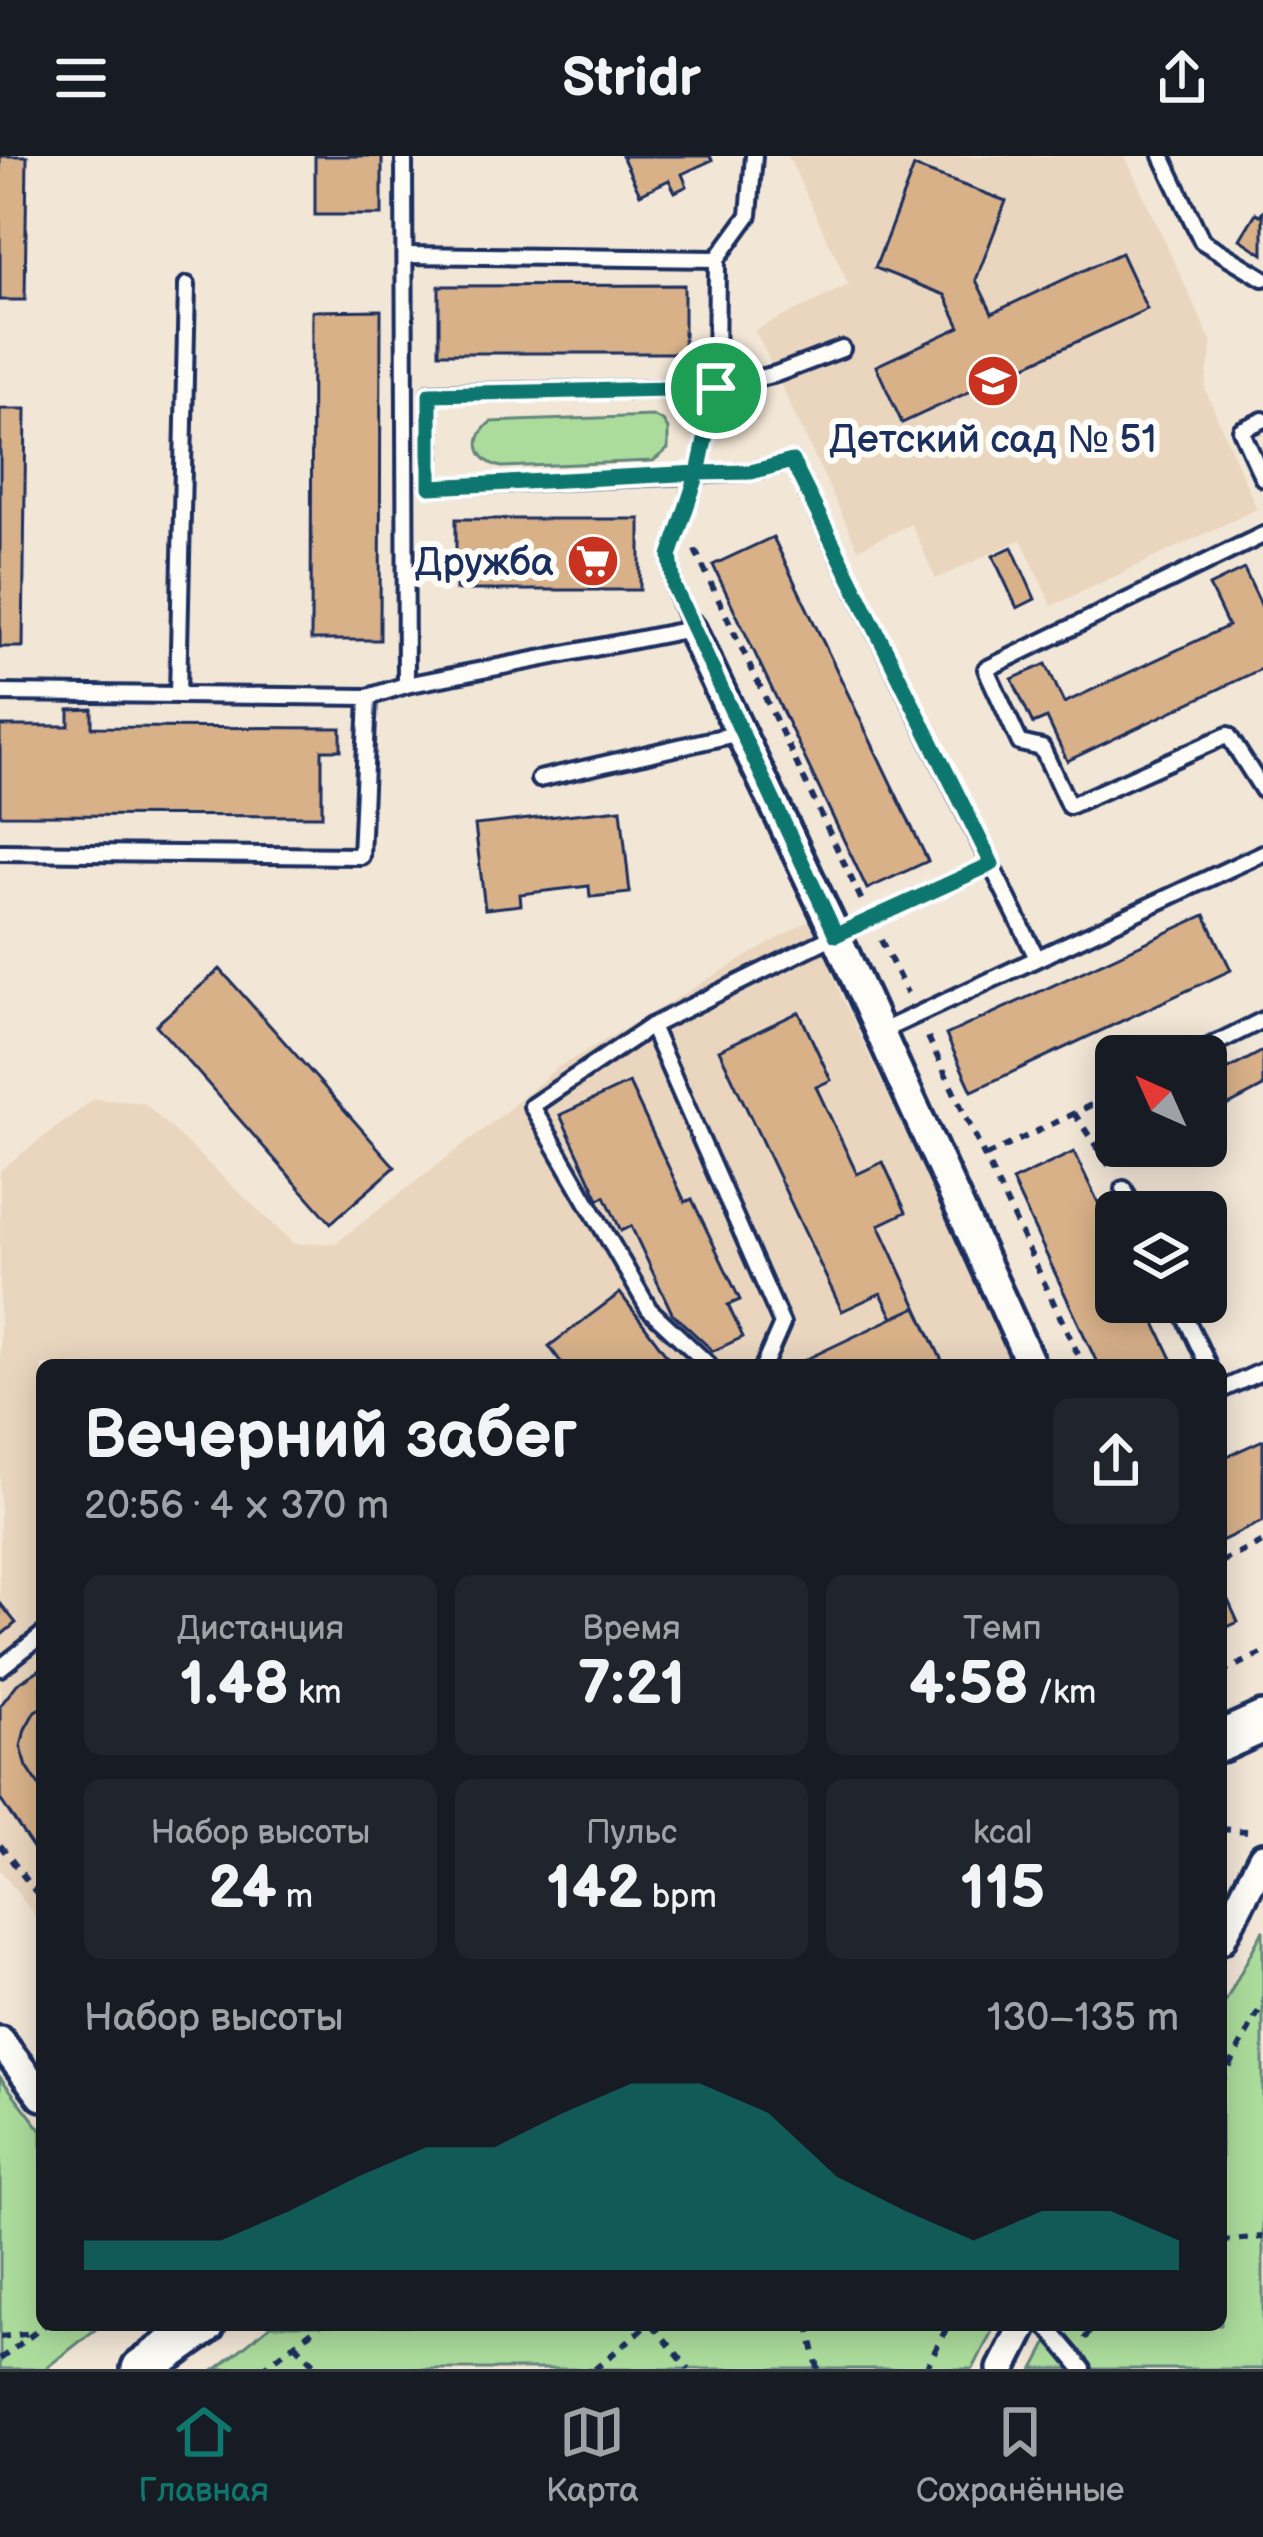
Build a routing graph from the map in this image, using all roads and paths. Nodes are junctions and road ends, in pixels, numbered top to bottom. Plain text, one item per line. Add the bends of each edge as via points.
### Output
1 (404, 156) edge
2 (754, 156) edge
3 (1162, 156) edge
4 (405, 255) junction
5 (718, 259) junction
6 (1263, 278) edge
7 (187, 285) dead end
8 (842, 349) dead end
9 (716, 388) junction
10 (1263, 420) edge
11 (698, 473) junction
12 (1263, 478) edge
13 (1263, 535) edge
14 (691, 629) junction
15 (406, 685) junction
16 (0, 693) edge
17 (178, 695) junction
18 (368, 697) junction
19 (740, 733) junction
20 (539, 778) dead end
21 (1263, 790) edge
22 (0, 852) edge
23 (1263, 853) edge
24 (992, 864) junction
25 (836, 935) junction
26 (1037, 958) junction
27 (1263, 1020) edge
28 (651, 1025) junction
29 (880, 1032) junction
30 (1227, 1038) edge
31 (1095, 1103) edge
32 (1074, 1113) junction
33 (986, 1156) dead end
34 (1124, 1189) edge
35 (1188, 1323) edge
36 (702, 1359) edge
37 (767, 1359) edge
38 (1027, 1359) edge
39 (1205, 1359) edge
40 (1263, 1371) edge
41 (1227, 1387) edge
42 (1263, 1542) edge
43 (1227, 1559) edge
44 (36, 1640) edge
45 (1263, 1653) edge
46 (0, 1668) edge
47 (1227, 1670) edge
48 (1263, 1721) edge
49 (1227, 1738) edge
50 (0, 1845) edge
51 (1263, 1857) edge
52 (36, 1892) edge
53 (1227, 1928) edge
54 (1263, 2003) edge
55 (0, 2041) edge
56 (1227, 2072) edge
57 (36, 2088) edge
58 (1263, 2237) edge
59 (1227, 2240) edge
60 (37, 2331) edge
61 (196, 2331) edge
62 (312, 2331) edge
63 (642, 2331) edge
64 (655, 2331) edge
65 (810, 2331) edge
66 (945, 2331) edge
67 (1021, 2331) edge
68 (1051, 2331) edge
69 (34, 2333) junction
70 (0, 2337) edge
71 (295, 2344) junction
72 (0, 2360) edge
73 (142, 2369) edge
74 (262, 2369) edge
75 (320, 2369) edge
76 (595, 2369) edge
77 (688, 2369) edge
78 (818, 2369) edge
79 (926, 2369) edge
80 (1002, 2369) edge
81 (1083, 2369) edge

1 - 4 lane
2 - 5 lane via 748,215
3 - 6 lane via 1202,242
4 - 5 lane
4 - 15 lane
5 - 9 lane
7 - 17 lane
8 - 9 lane
9 - 11 lane
9 - 11 lane via 430,394 430,487
10 - 12 lane via 1241,430
11 - 14 lane via 670,556
11 - 24 lane via 792,461
13 - 21 lane via 986,669 1020,743 1042,748 1069,806 1228,735
14 - 15 lane
14 - 19 street
15 - 18 lane
16 - 17 lane
17 - 18 lane
18 - 22 lane via 361,856
19 - 20 lane
19 - 25 street
23 - 26 lane
24 - 25 lane
24 - 26 lane
25 - 28 lane
25 - 29 street
26 - 29 lane
27 - 30 lane
28 - 36 lane via 532,1106 649,1310
28 - 37 lane via 782,1324
29 - 38 street
31 - 32 path
32 - 33 path
32 - 34 path
35 - 39 lane
40 - 41 lane
42 - 43 path
44 - 46 lane
45 - 47 path
48 - 49 main road
50 - 52 path
51 - 53 street
54 - 56 path
55 - 57 street
58 - 59 path
60 - 69 path
61 - 73 main road
62 - 71 path
63 - 76 path
64 - 77 path
65 - 78 path
66 - 79 path
67 - 80 street
68 - 81 lane
69 - 70 path
69 - 72 path
71 - 74 path
71 - 75 path

